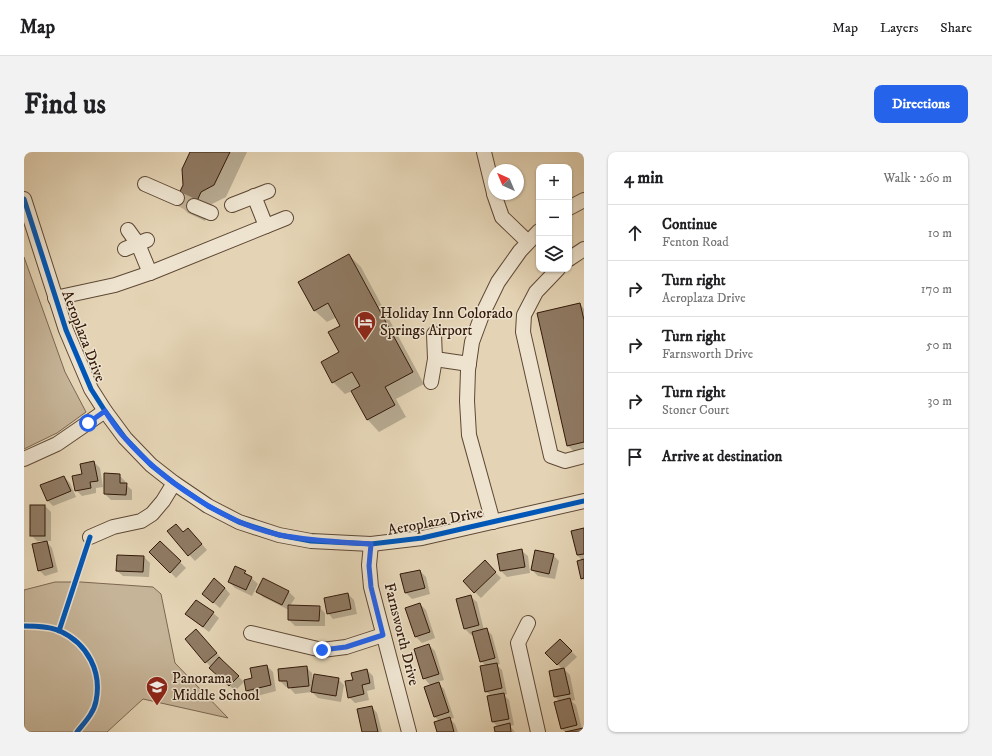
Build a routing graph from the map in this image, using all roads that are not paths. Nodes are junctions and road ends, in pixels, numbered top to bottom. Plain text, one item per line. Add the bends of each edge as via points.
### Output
1 (484, 152) edge
2 (488, 168) edge
3 (145, 184) dead end
4 (268, 191) dead end
5 (254, 196) junction
6 (177, 198) tunnel mouth
7 (24, 199) edge
8 (496, 200) edge
9 (584, 200) edge
10 (232, 205) dead end
11 (194, 206) tunnel mouth
12 (572, 206) edge
13 (211, 214) dead end
14 (286, 218) dead end
15 (266, 226) junction
16 (128, 230) dead end
17 (536, 234) edge
18 (528, 242) junction
19 (584, 249) edge
20 (572, 257) edge
21 (150, 272) junction
22 (555, 272) edge
23 (56, 298) junction
24 (434, 334) dead end
25 (435, 359) junction
26 (469, 364) junction
27 (431, 382) dead end
28 (105, 411) junction
29 (584, 456) edge
30 (24, 459) edge
31 (174, 483) junction
32 (584, 501) edge
33 (493, 522) junction
34 (90, 537) dead end
35 (371, 544) junction
36 (528, 622) dead end
37 (251, 633) dead end
38 (383, 635) junction
39 (409, 732) edge
40 (538, 732) edge

1 - 2 street
3 - 6 street
4 - 5 street
5 - 10 street
5 - 15 street
7 - 23 street, Aeroplaza Drive
8 - 18 street via 502,217
9 - 12 street
11 - 13 street
14 - 15 street
15 - 21 street
16 - 21 street
17 - 18 street
18 - 26 street via 498,282 472,342
19 - 20 street
21 - 23 street via 115,285
22 - 29 street via 536,292 524,316 523,332 550,456 566,461
23 - 28 street, Aeroplaza Drive via 78,361
24 - 25 street
25 - 26 street
25 - 27 street
26 - 33 street via 469,435
28 - 30 street via 57,444
28 - 31 street, Aeroplaza Drive via 124,438 151,465
31 - 34 street via 152,514 141,521
31 - 35 street, Aeroplaza Drive via 208,506 239,522 278,535 311,541
32 - 33 street, Aeroplaza Drive
33 - 35 street, Aeroplaza Drive via 422,538
35 - 38 street, Farnsworth Drive via 371,587
36 - 40 street via 518,643
37 - 38 street via 322,650 346,647
38 - 39 street, Farnsworth Drive

